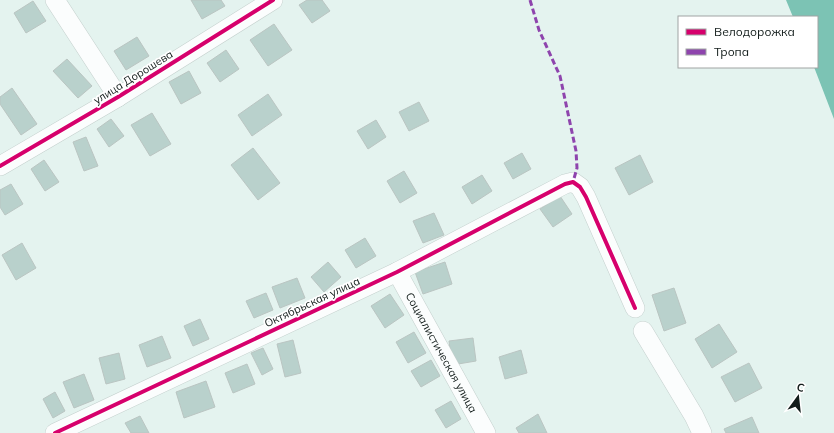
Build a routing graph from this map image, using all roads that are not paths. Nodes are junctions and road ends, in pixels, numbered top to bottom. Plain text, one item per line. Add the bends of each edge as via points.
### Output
1 (55, 0) edge
2 (273, 0) edge
3 (118, 97) junction
4 (0, 166) edge
5 (396, 272) junction
6 (635, 308) dead end
7 (643, 332) dead end
8 (59, 432) edge
9 (484, 433) edge
10 (702, 433) edge

1 - 3 street
2 - 3 street, улица Дорошева
3 - 4 street, улица Дорошева
5 - 6 street, Октябрьская улица via 573,182 580,186 586,197
5 - 8 street, Октябрьская улица
5 - 9 street, Социалистическая улица
7 - 10 street

